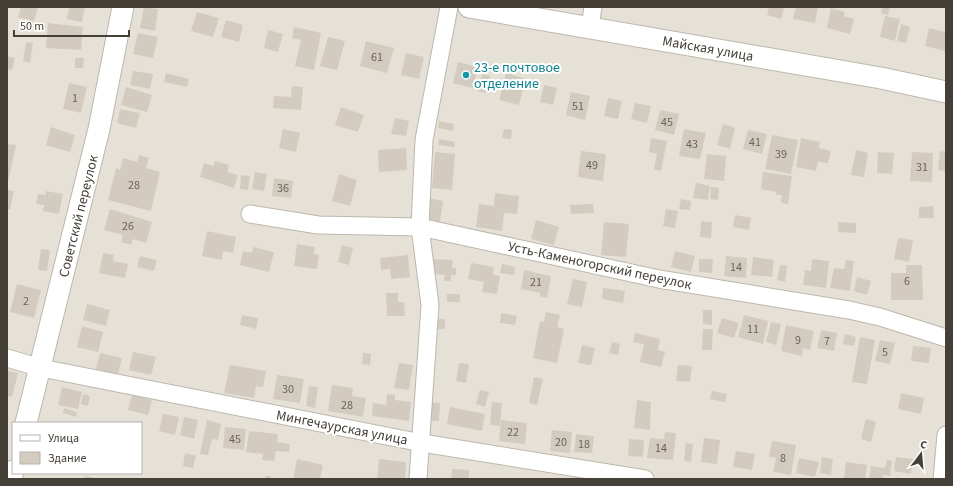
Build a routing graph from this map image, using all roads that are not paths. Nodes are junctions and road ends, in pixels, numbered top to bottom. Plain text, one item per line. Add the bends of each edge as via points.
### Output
1 (123, 7) edge
2 (449, 7) edge
3 (469, 7) edge
4 (593, 7) edge
5 (590, 27) junction
6 (946, 92) edge
7 (250, 214) dead end
8 (420, 227) junction
9 (946, 338) edge
10 (7, 358) edge
11 (41, 368) junction
12 (26, 422) edge
13 (946, 435) edge
14 (422, 443) junction
15 (418, 479) edge
16 (645, 479) edge
17 (942, 479) edge

1 - 11 street, Советский переулок via 98,129
2 - 8 street via 424,140
3 - 5 street, Майская улица
4 - 5 street
5 - 6 street, Майская улица via 881,78
7 - 8 street, Усть-Каменогорский переулок via 318,225
8 - 9 street, Усть-Каменогорский переулок via 659,279 849,310
8 - 14 street via 430,305
10 - 11 street, Мингечаурская улица
11 - 12 street, Советский переулок
11 - 14 street, Мингечаурская улица
13 - 17 street
14 - 15 street
14 - 16 street, Мингечаурская улица

